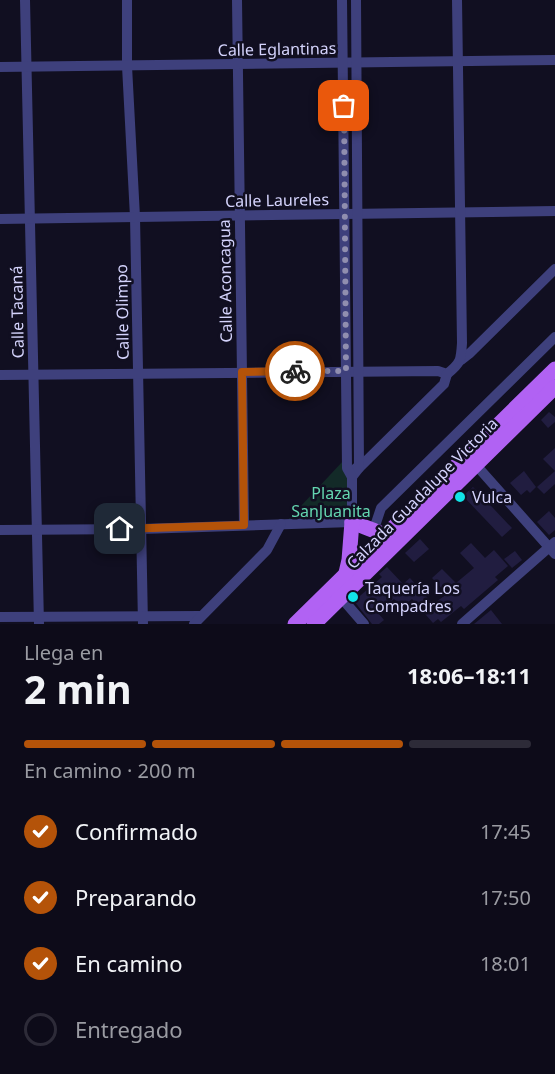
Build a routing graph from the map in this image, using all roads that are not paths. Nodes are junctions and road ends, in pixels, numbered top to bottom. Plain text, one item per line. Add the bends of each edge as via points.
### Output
1 (25, 0) edge
2 (127, 0) edge
3 (237, 0) edge
4 (342, 0) edge
5 (356, 0) edge
6 (457, 0) edge
7 (555, 60) edge
8 (457, 62) junction
9 (344, 63) junction
10 (357, 63) junction
11 (237, 64) junction
12 (127, 66) junction
13 (0, 67) edge
14 (26, 67) junction
15 (555, 211) edge
16 (460, 212) junction
17 (345, 214) junction
18 (357, 214) junction
19 (239, 215) junction
20 (135, 217) junction
21 (30, 218) junction
22 (0, 219) edge
23 (555, 269) edge
24 (555, 337) edge
25 (461, 360) junction
26 (555, 369) edge
27 (346, 371) junction
28 (358, 371) junction
29 (242, 372) junction
30 (450, 372) junction
31 (138, 373) junction
32 (33, 374) junction
33 (0, 375) edge
34 (555, 387) edge
35 (476, 465) junction
36 (353, 471) junction
37 (352, 522) junction
38 (281, 524) junction
39 (244, 525) junction
40 (37, 529) junction
41 (141, 529) junction
42 (0, 530) edge
43 (388, 532) junction
44 (553, 548) edge
45 (372, 558) junction
46 (346, 573) junction
47 (336, 593) junction
48 (0, 617) edge
49 (143, 620) edge
50 (197, 620) edge
51 (39, 621) edge
52 (295, 624) edge
53 (314, 624) edge
54 (364, 624) edge
55 (462, 624) edge

1 - 14 street, Calle Tacaná
2 - 12 street, Calle Olimpo
3 - 11 street, Calle Aconcagua
4 - 9 street
5 - 10 street
6 - 8 street
7 - 8 street, Calle Eglantinas
8 - 10 street, Calle Eglantinas
8 - 16 street
9 - 10 street, Calle Eglantinas
9 - 11 street, Calle Eglantinas
9 - 17 street
10 - 18 street
11 - 12 street, Calle Eglantinas
11 - 19 street, Calle Aconcagua
12 - 14 street, Calle Eglantinas
12 - 20 street, Calle Olimpo
13 - 14 street, Calle Eglantinas
14 - 21 street, Calle Tacaná
15 - 16 street, Calle Laureles
16 - 18 street, Calle Laureles
16 - 25 street
17 - 18 street, Calle Laureles
17 - 19 street, Calle Laureles
17 - 27 street
18 - 28 street
19 - 20 street, Calle Laureles
19 - 29 street, Calle Aconcagua
20 - 21 street, Calle Laureles
20 - 31 street, Calle Olimpo
21 - 22 street, Calle Laureles
21 - 32 street, Calle Tacaná
23 - 25 street
24 - 43 street via 381,508
25 - 30 street
26 - 43 main road, Calzada Guadalupe Victoria
27 - 28 street
27 - 29 street
27 - 36 street
28 - 30 street
28 - 36 street
29 - 31 street
29 - 39 street, Calle Aconcagua
30 - 36 street via 444,384
31 - 32 street
31 - 41 street, Calle Olimpo
32 - 33 street
32 - 40 street, Calle Tacaná
34 - 35 main road, Calzada Guadalupe Victoria
35 - 43 main road, Calzada Guadalupe Victoria
35 - 44 street
36 - 37 street
37 - 38 street
37 - 43 main road
37 - 45 main road
37 - 46 main road
38 - 39 street
38 - 50 street via 267,550
39 - 41 street
40 - 41 street
40 - 42 street
40 - 51 street, Calle Tacaná
41 - 49 street, Calle Olimpo
43 - 45 main road, Calzada Guadalupe Victoria
44 - 55 street
45 - 46 main road, Calzada Guadalupe Victoria
45 - 47 main road, Calzada Guadalupe Victoria
46 - 47 main road, Calzada Guadalupe Victoria
47 - 52 main road, Calzada Guadalupe Victoria
47 - 53 main road, Calzada Guadalupe Victoria
47 - 54 street
48 - 51 street
49 - 50 street
49 - 51 street

